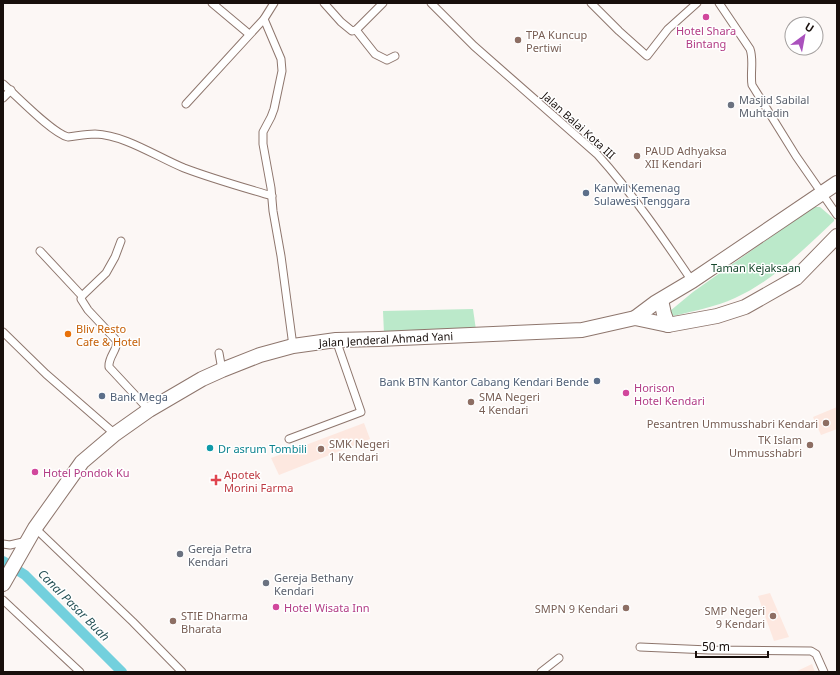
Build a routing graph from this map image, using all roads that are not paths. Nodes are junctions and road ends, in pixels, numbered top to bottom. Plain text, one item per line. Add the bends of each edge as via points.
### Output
1 (212, 3) edge
2 (274, 3) edge
3 (324, 3) edge
4 (383, 3) edge
5 (431, 3) edge
6 (591, 3) edge
7 (697, 3) edge
8 (718, 3) edge
9 (264, 19) junction
10 (356, 30) junction
11 (249, 34) junction
12 (395, 56) dead end
13 (3, 84) edge
14 (11, 90) junction
15 (3, 98) edge
16 (186, 104) dead end
17 (837, 183) edge
18 (823, 193) junction
19 (272, 196) junction
20 (837, 215) edge
21 (837, 236) edge
22 (121, 241) dead end
23 (40, 251) dead end
24 (692, 281) junction
25 (82, 296) junction
26 (661, 300) junction
27 (636, 318) junction
28 (668, 325) junction
29 (3, 332) edge
30 (336, 340) junction
31 (293, 346) junction
32 (219, 353) dead end
33 (222, 370) junction
34 (149, 410) junction
35 (115, 434) junction
36 (289, 439) dead end
37 (35, 528) junction
38 (3, 544) edge
39 (24, 547) junction
40 (3, 583) edge
41 (3, 600) edge
42 (640, 647) dead end
43 (559, 658) dead end
44 (80, 672) edge
45 (182, 672) edge
46 (541, 672) edge
47 (824, 672) edge

1 - 11 street
2 - 9 street
3 - 10 street via 347,28
4 - 10 street
5 - 24 street, Jalan Balai Kota III via 474,46 597,154 659,233
6 - 7 street via 647,56 668,29
8 - 18 street via 750,49 752,85 796,156
9 - 11 street
9 - 19 street via 281,59 282,71 274,109 263,135
10 - 12 street via 378,56 387,60
11 - 16 street
13 - 14 street
14 - 15 street
14 - 19 street via 53,129 68,138 87,134 110,137 217,180
17 - 18 highway
18 - 20 street
18 - 24 highway
19 - 31 street
21 - 28 highway, Jalan Jenderal Ahmad Yani via 796,278 745,307 717,316
22 - 25 street via 106,273
23 - 25 street
24 - 26 highway
25 - 34 street via 81,301 116,341 116,349 109,367
26 - 27 highway
26 - 28 highway
27 - 28 highway, Jalan Jenderal Ahmad Yani
27 - 30 highway, Jalan Jenderal Ahmad Yani via 582,330
29 - 35 street via 46,374
30 - 31 highway, Jalan Jenderal Ahmad Yani
30 - 36 street via 361,412
31 - 33 highway, Jalan Jenderal Ahmad Yani via 260,355
32 - 33 street
33 - 34 highway, Jalan Jenderal Ahmad Yani
34 - 35 highway, Jalan Jenderal Ahmad Yani
35 - 37 highway, Jalan Jenderal Ahmad Yani via 82,462
37 - 39 highway, Jalan Jenderal Ahmad Yani
37 - 45 street
38 - 39 street
39 - 40 highway, Jalan Jenderal Ahmad Yani
41 - 44 street
42 - 47 street via 812,651
43 - 46 street

